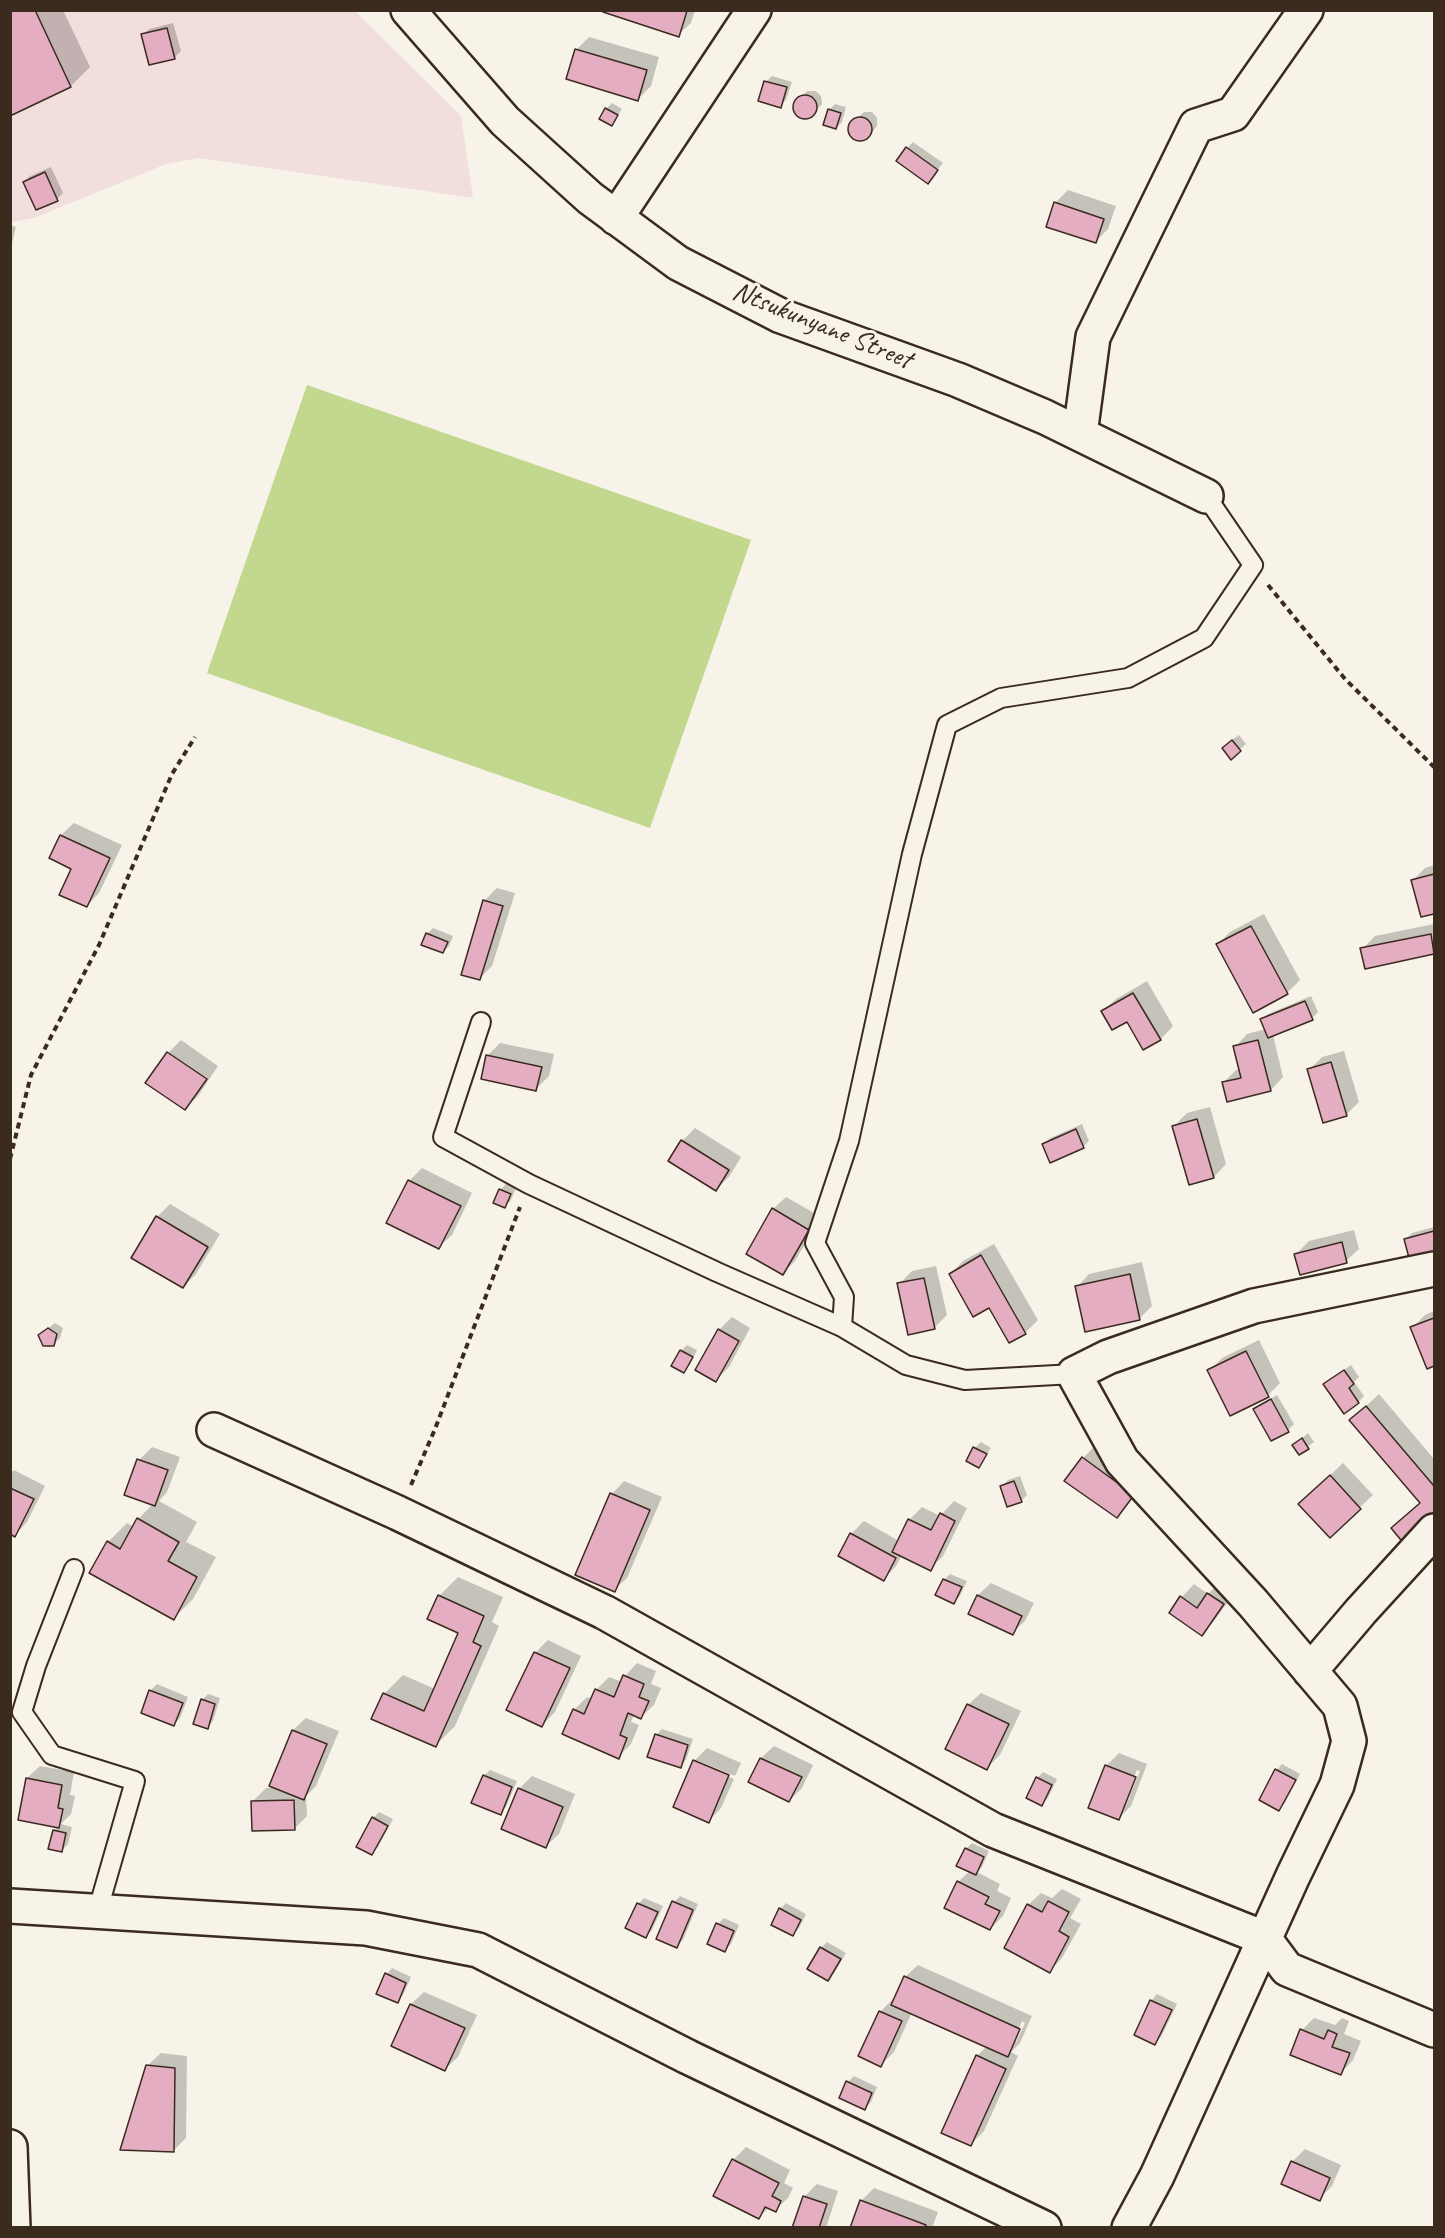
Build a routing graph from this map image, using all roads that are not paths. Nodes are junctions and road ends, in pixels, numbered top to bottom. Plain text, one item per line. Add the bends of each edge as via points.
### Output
1 (408, 10) edge
2 (754, 10) edge
3 (1306, 10) edge
4 (616, 218) junction
5 (1080, 434) junction
6 (1206, 496) joint
7 (481, 1022) dead end
8 (1434, 1269) edge
9 (842, 1327) junction
10 (1074, 1374) junction
11 (214, 1430) dead end
12 (1434, 1532) edge
13 (74, 1569) dead end
14 (1311, 1671) junction
15 (10, 1906) edge
16 (97, 1913) junction
17 (1264, 1938) junction
18 (1434, 2030) edge
19 (10, 2147) edge
20 (13, 2228) edge
21 (1044, 2228) edge
22 (1129, 2228) edge

1 - 4 street, Ntsukunyane Street via 505,121
2 - 4 street
3 - 5 street via 1233,114 1196,126 1093,337
4 - 5 street, Ntsukunyane Street via 678,263 781,316 958,380
5 - 6 street, Ntsukunyane Street
6 - 9 lane via 1253,565 1204,638 1128,678 1001,698 947,725 912,854 849,1141 814,1243 844,1297
7 - 9 lane via 443,1137 530,1184
8 - 10 street via 1254,1306 1108,1357
9 - 10 lane via 906,1365 965,1380
10 - 14 street via 1122,1461
11 - 17 street via 604,1612 993,1830
12 - 14 street
13 - 16 lane via 22,1712 52,1755 135,1781
14 - 17 street via 1340,1706 1349,1741 1337,1785
15 - 16 street
16 - 21 street via 366,1928 478,1950 688,2057
17 - 18 street via 1287,1969
17 - 22 street via 1157,2176
19 - 20 street

